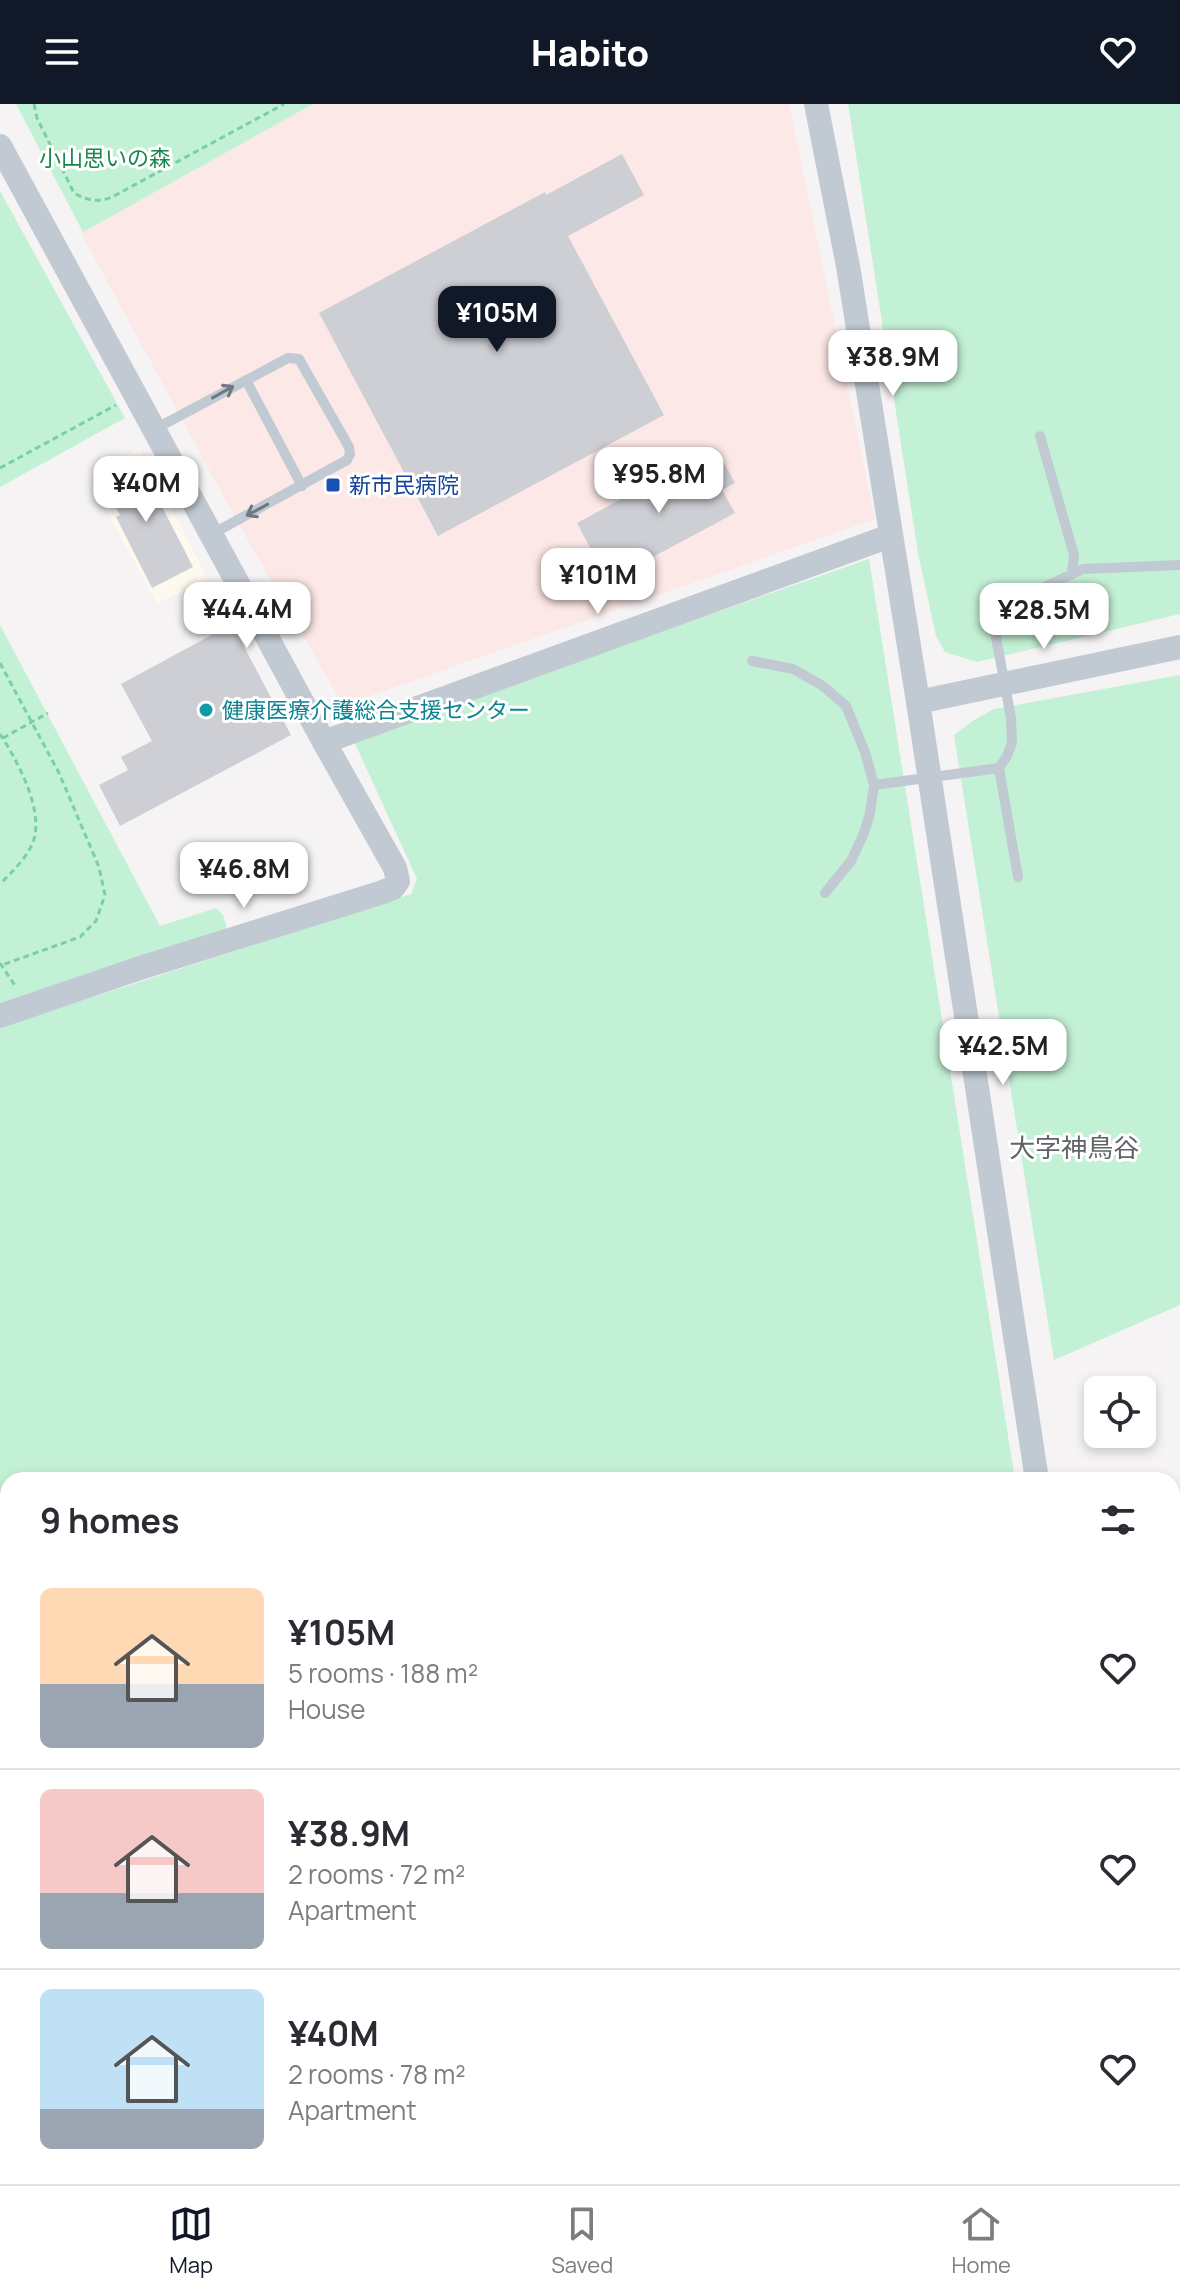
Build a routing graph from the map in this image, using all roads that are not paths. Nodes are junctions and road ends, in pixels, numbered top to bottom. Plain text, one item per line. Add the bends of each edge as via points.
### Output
1 (816, 104) edge
2 (0, 146) edge
3 (246, 380) junction
4 (155, 429) junction
5 (1040, 436) dead end
6 (302, 486) junction
7 (212, 534) junction
8 (890, 536) junction
9 (1180, 565) edge
10 (1072, 574) junction
11 (1180, 647) edge
12 (752, 661) dead end
13 (918, 702) junction
14 (324, 742) junction
15 (999, 768) junction
16 (874, 785) junction
17 (1018, 877) dead end
18 (825, 893) dead end
19 (0, 1016) edge
20 (1036, 1472) edge

1 - 8 street via 848,266
2 - 4 street
4 -> 3 lane
3 - 6 lane
3 - 6 lane via 288,358 299,359 349,447 347,460
4 - 7 street
5 - 10 lane via 1074,555
6 -> 7 lane
7 - 14 street
8 - 13 street
8 - 14 street
9 - 10 lane via 1083,569
10 - 15 lane via 992,616 1011,718 1012,743
11 - 13 street
12 - 16 lane via 793,669 846,706
13 - 20 street
14 - 19 street via 395,868 398,881 393,888
15 - 16 lane
15 - 17 lane
16 - 18 lane via 864,833 851,861

